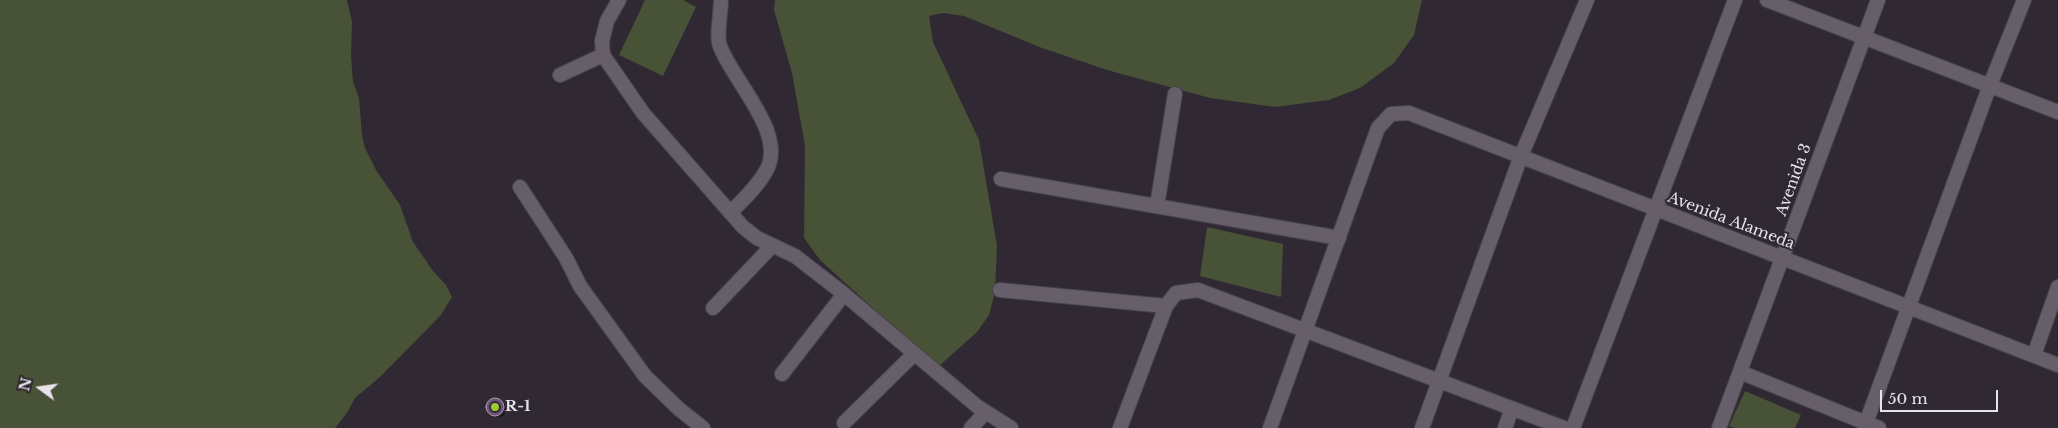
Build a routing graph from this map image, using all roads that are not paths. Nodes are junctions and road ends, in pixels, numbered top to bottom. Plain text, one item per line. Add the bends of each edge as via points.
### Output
1 (721, 0) edge
2 (1587, 0) edge
3 (1735, 0) edge
4 (1767, 0) edge
5 (1878, 0) edge
6 (2024, 0) edge
7 (616, 1) edge
8 (1864, 37) junction
9 (603, 55) junction
10 (560, 75) dead end
11 (1990, 85) junction
12 (1175, 94) dead end
13 (2058, 112) edge
14 (1522, 156) junction
15 (1002, 180) dead end
16 (520, 187) dead end
17 (1157, 206) junction
18 (1656, 209) junction
19 (731, 212) junction
20 (1339, 238) junction
21 (772, 246) junction
22 (1782, 258) junction
23 (2058, 287) edge
24 (1000, 290) dead end
25 (844, 294) junction
26 (1166, 306) junction
27 (1909, 307) junction
28 (713, 308) dead end
29 (1305, 330) junction
30 (914, 354) junction
31 (2034, 356) junction
32 (2058, 365) edge
33 (1740, 372) junction
34 (782, 374) dead end
35 (1439, 381) junction
36 (1512, 408) junction
37 (986, 412) junction
38 (844, 423) dead end
39 (1872, 426) edge
40 (703, 428) edge
41 (971, 428) edge
42 (1011, 428) edge
43 (1120, 428) edge
44 (1270, 428) edge
45 (1422, 428) edge
46 (1505, 428) edge
47 (1564, 428) edge
48 (1573, 428) edge
49 (1719, 428) edge

1 - 19 street via 719,44 762,117 771,148 767,170
2 - 14 street
3 - 18 street
4 - 8 street
5 - 8 street, Avenida 3
6 - 11 street
7 - 9 street via 602,41
8 - 11 street
8 - 22 street, Avenida 3
9 - 10 street
9 - 19 street via 643,113
11 - 13 street
11 - 27 street
12 - 17 street
14 - 18 street, Avenida Alameda
14 - 20 street, Avenida Alameda via 1409,113 1391,114 1378,128
14 - 35 street
15 - 17 street
16 - 40 street via 566,258 580,286 645,376
17 - 20 street
18 - 22 street, Avenida Alameda
18 - 48 street
19 - 21 street via 743,227
20 - 29 street
21 - 25 street via 794,256
21 - 28 street
22 - 27 street, Avenida Alameda
22 - 33 street, Avenida 3
23 - 31 street
24 - 26 street
25 - 30 street
25 - 34 street
26 - 29 street via 1176,293 1198,290
26 - 43 street
27 - 31 street, Avenida Alameda
27 - 39 street
29 - 35 street
29 - 44 street
30 - 37 street
30 - 38 street
31 - 32 street, Avenida Alameda
33 - 39 street
33 - 49 street, Avenida 3
35 - 36 street
35 - 45 street
36 - 46 street
36 - 47 street
37 - 41 street
37 - 42 street

